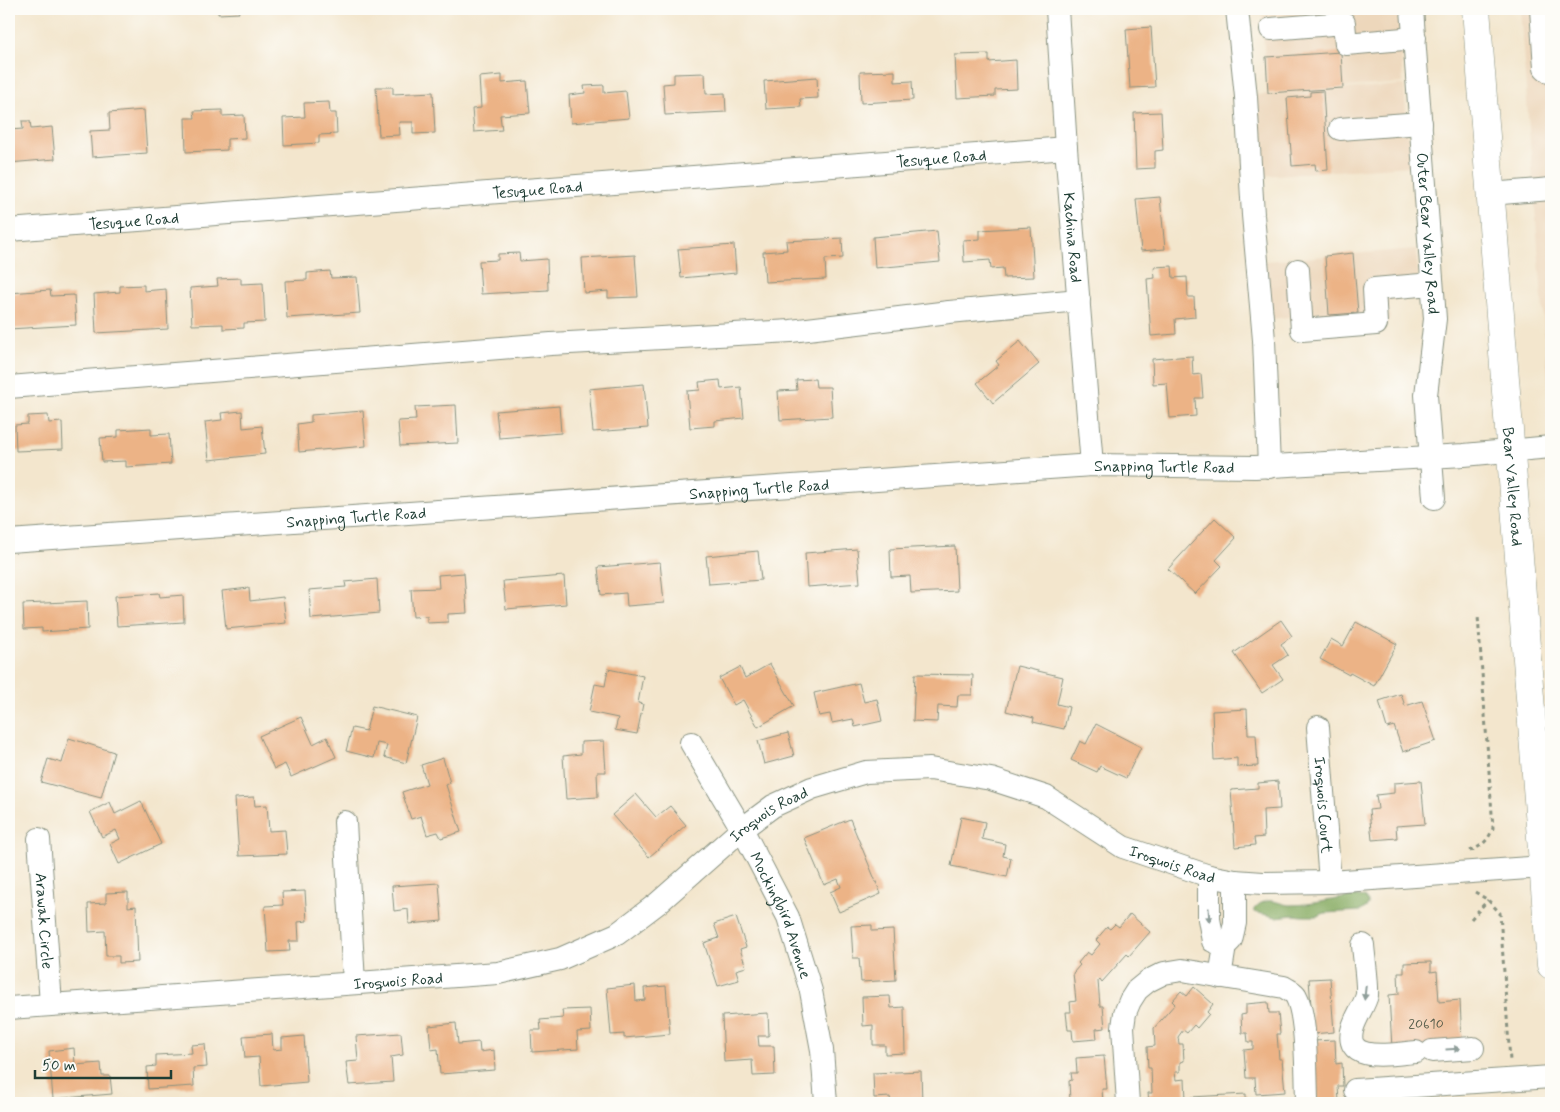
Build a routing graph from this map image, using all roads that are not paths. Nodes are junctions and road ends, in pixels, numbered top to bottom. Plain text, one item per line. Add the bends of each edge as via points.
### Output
1 (1056, 9) edge
2 (1237, 9) edge
3 (1412, 9) edge
4 (1476, 9) edge
5 (1541, 9) edge
6 (1270, 29) dead end
7 (1415, 38) junction
8 (1551, 73) edge
9 (1421, 123) junction
10 (1340, 128) dead end
11 (1066, 148) junction
12 (1551, 189) edge
13 (1490, 194) junction
14 (9, 230) edge
15 (1298, 270) dead end
16 (1432, 284) junction
17 (1079, 300) junction
18 (9, 387) edge
19 (1551, 447) edge
20 (1510, 451) junction
21 (1431, 457) junction
22 (1092, 465) junction
23 (1268, 467) junction
24 (1434, 498) dead end
25 (9, 540) edge
26 (1318, 727) dead end
27 (691, 743) dead end
28 (345, 822) dead end
29 (742, 829) junction
30 (39, 839) dead end
31 (1544, 867) junction
32 (1209, 876) junction
33 (1235, 880) junction
34 (1330, 882) junction
35 (1363, 945) dead end
36 (1225, 946) junction
37 (1551, 965) edge
38 (1220, 977) junction
39 (354, 983) junction
40 (51, 1004) junction
41 (9, 1008) edge
42 (1473, 1048) dead end
43 (1551, 1077) edge
44 (1355, 1090) dead end
45 (826, 1103) edge
46 (1128, 1103) edge
47 (1306, 1103) edge

1 - 11 street, Kachina Road
2 - 23 street via 1264,340
3 - 7 street, Outer Bear Valley Road
4 - 13 main road, Bear Valley Road
5 - 8 street via 1545,68
6 - 7 street via 1344,23 1346,44
7 - 9 street, Outer Bear Valley Road
9 - 10 street
9 - 16 street, Outer Bear Valley Road
11 - 14 street, Tesuque Road
11 - 17 street, Kachina Road
12 - 13 street
13 - 20 main road, Bear Valley Road
15 - 16 street via 1302,330 1376,324 1374,289
16 - 21 street, Outer Bear Valley Road via 1435,319 1426,395
17 - 18 street via 791,331 551,344
17 - 22 street, Kachina Road
19 - 20 street, Snapping Turtle Road
20 - 21 street, Snapping Turtle Road
20 - 31 main road, Bear Valley Road
21 - 23 street, Snapping Turtle Road
21 - 24 street, Outer Bear Valley Road
22 - 23 street, Snapping Turtle Road
22 - 25 street, Snapping Turtle Road
26 - 34 street, Iroquois Court
27 - 29 street, Mockingbird Avenue
28 - 39 street
29 - 32 street, Iroquois Road via 774,806 812,788 866,772 930,769 992,779 1046,797 1123,847
29 - 39 street, Iroquois Road via 658,903 617,934 560,959 498,973
29 - 45 street, Mockingbird Avenue via 788,917 811,991 822,1050
30 - 40 street, Arawak Circle
31 - 34 street, Iroquois Road
31 - 37 main road, Bear Valley Road
32 - 33 street, Iroquois Road
32 -> 36 street via 1209,919 1213,941
33 - 34 street, Iroquois Road
33 - 36 street via 1235,923
35 -> 42 street via 1366,995 1353,1027 1352,1040 1358,1050 1369,1055
36 - 38 street
38 - 46 street via 1182,970 1164,973 1137,990 1130,1001 1123,1027
38 - 47 street via 1284,987 1295,994 1303,1027
39 - 40 street, Iroquois Road
40 - 41 street, Iroquois Road
43 - 44 street

